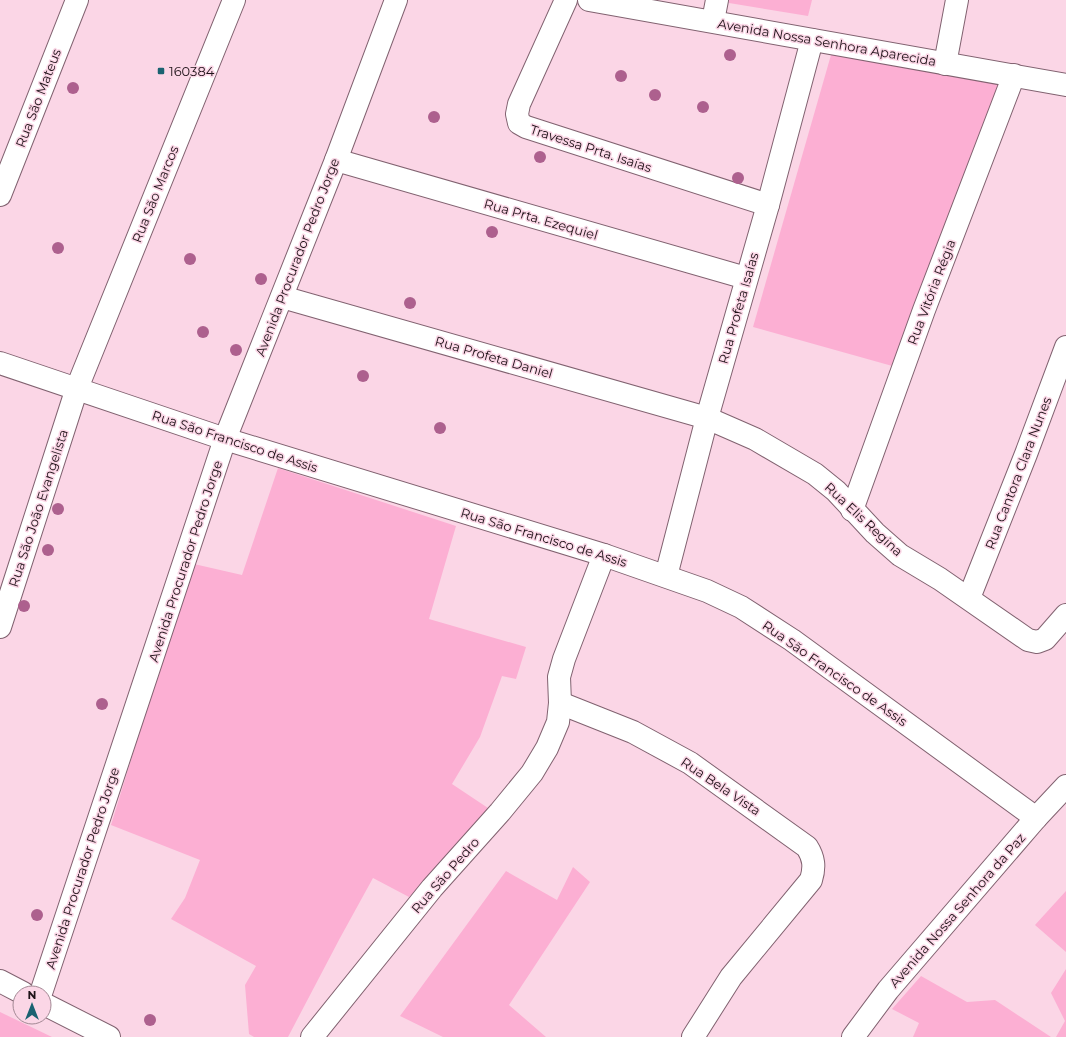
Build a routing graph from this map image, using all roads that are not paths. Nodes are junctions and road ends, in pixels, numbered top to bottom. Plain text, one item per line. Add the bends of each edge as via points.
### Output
1 (77, 0) edge
2 (234, 0) edge
3 (396, 0) edge
4 (566, 0) edge
5 (589, 0) edge
6 (717, 0) edge
7 (957, 0) edge
8 (713, 21) junction
9 (812, 40) junction
10 (945, 64) junction
11 (1014, 75) junction
12 (1066, 85) edge
13 (336, 160) junction
14 (0, 195) edge
15 (768, 205) junction
16 (746, 278) junction
17 (282, 297) junction
18 (1066, 347) edge
19 (0, 363) edge
20 (77, 388) junction
21 (707, 418) junction
22 (225, 439) junction
23 (852, 510) junction
24 (604, 555) junction
25 (666, 576) junction
26 (969, 598) junction
27 (1060, 622) edge
28 (0, 627) edge
29 (560, 703) junction
30 (1066, 786) edge
31 (1036, 818) junction
32 (0, 981) edge
33 (44, 985) edge
34 (12, 987) edge
35 (52, 1008) edge
36 (109, 1037) edge
37 (312, 1037) edge
38 (693, 1037) edge
39 (853, 1037) edge

1 - 14 street, Rua São Mateus
2 - 20 street, Rua São Marcos
3 - 13 street, Avenida Procurador Pedro Jorge
4 - 15 street, Travessa Prta. Isaías via 519,104 519,123
5 - 8 street, Avenida Nossa Senhora Aparecida
6 - 8 street
7 - 10 street
8 - 9 street, Avenida Nossa Senhora Aparecida
9 - 10 street, Avenida Nossa Senhora Aparecida
9 - 15 street, Rua Profeta Isaías
10 - 11 street, Avenida Nossa Senhora Aparecida
11 - 12 street, Avenida Nossa Senhora Aparecida
11 - 23 street, Rua Vitória Régia via 924,310
13 - 16 street, Rua Prta. Ezequiel
13 - 17 street, Avenida Procurador Pedro Jorge
15 - 16 street, Rua Profeta Isaías
16 - 21 street, Rua Profeta Isaías
17 - 21 street, Rua Profeta Daniel
17 - 22 street, Avenida Procurador Pedro Jorge
18 - 26 street, Rua Cantora Clara Nunes
19 - 20 street, Rua São Francisco de Assis
20 - 22 street, Rua São Francisco de Assis
20 - 28 street, Rua São João Evangelista
21 - 23 street, Rua Elis Regina via 755,439 815,474 836,491
21 - 25 street, Rua Profeta Isaías
22 - 24 street, Rua São Francisco de Assis
22 - 33 street, Avenida Procurador Pedro Jorge
23 - 26 street, Rua Elis Regina via 900,555
24 - 25 street, Rua São Francisco de Assis
24 - 29 street via 564,659 559,677
25 - 31 street, Rua São Francisco de Assis via 741,607 792,640
26 - 27 street, Rua Elis Regina via 1028,640 1037,642 1045,639
29 - 37 street, Rua São Pedro via 558,722 547,748 532,773 432,888
29 - 38 street, Rua Bela Vista via 634,732 690,763 807,847 812,855 812,880 732,978
30 - 31 street, Avenida Nossa Senhora da Paz
31 - 39 street, Avenida Nossa Senhora da Paz via 888,990
32 - 34 street
35 - 36 street

